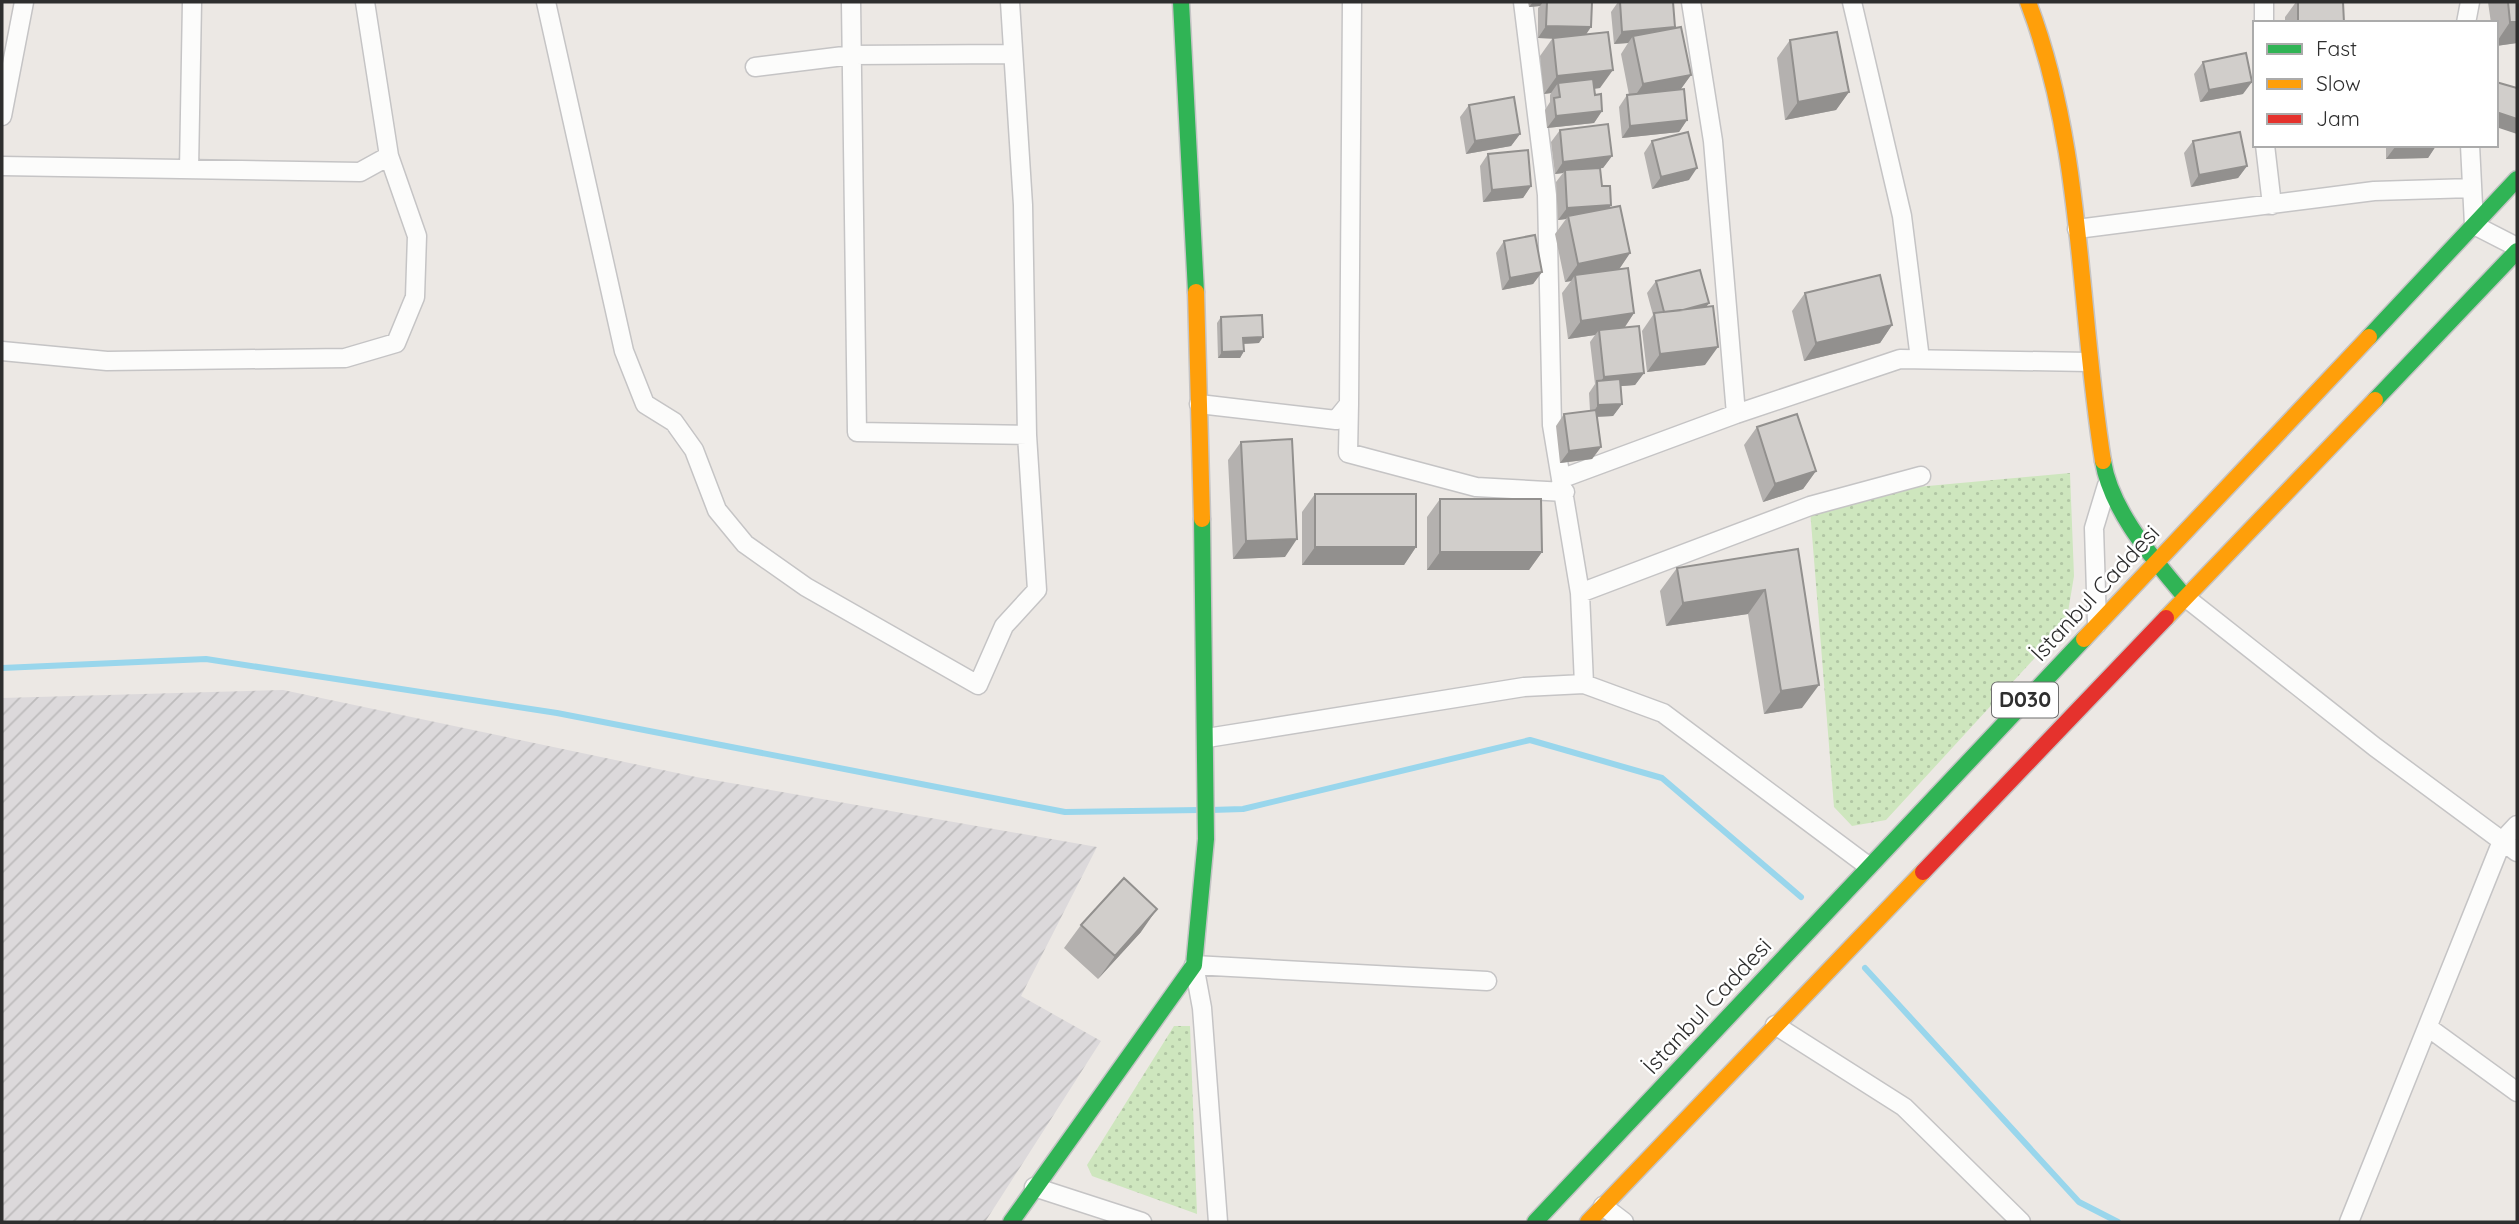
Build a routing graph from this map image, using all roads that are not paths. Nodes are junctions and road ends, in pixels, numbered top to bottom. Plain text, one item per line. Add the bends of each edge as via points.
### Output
1 (24, 2) edge
2 (192, 2) edge
3 (365, 2) edge
4 (545, 2) edge
5 (851, 2) edge
6 (1010, 2) edge
7 (1181, 2) edge
8 (1352, 2) edge
9 (1523, 2) edge
10 (1691, 2) edge
11 (1852, 2) edge
12 (2028, 2) edge
13 (2264, 2) edge
14 (2470, 2) edge
15 (2264, 21) edge
16 (2466, 21) edge
17 (1012, 54) junction
18 (852, 55) junction
19 (755, 67) dead end
20 (2, 116) edge
21 (2265, 147) edge
22 (2470, 147) edge
23 (389, 156) junction
24 (2, 166) edge
25 (189, 169) junction
26 (2517, 179) edge
27 (2472, 188) junction
28 (2272, 205) junction
29 (2474, 225) junction
30 (2077, 229) junction
31 (2517, 249) edge
32 (2, 351) edge
33 (1920, 359) junction
34 (2089, 362) junction
35 (1199, 404) junction
36 (1349, 404) junction
37 (1736, 414) junction
38 (1027, 435) junction
39 (1921, 476) dead end
40 (1564, 485) junction
41 (2107, 485) junction
42 (2156, 562) junction
43 (1580, 593) junction
44 (2185, 597) junction
45 (2097, 624) junction
46 (1584, 684) junction
47 (1207, 738) junction
48 (2517, 825) edge
49 (2502, 841) junction
50 (2517, 852) edge
51 (1868, 866) junction
52 (1194, 965) junction
53 (1487, 981) dead end
54 (1775, 1025) junction
55 (2429, 1028) junction
56 (2517, 1092) edge
57 (1034, 1187) junction
58 (1603, 1206) junction
59 (1011, 1222) edge
60 (1142, 1222) edge
61 (1218, 1222) edge
62 (1535, 1222) edge
63 (1588, 1222) edge
64 (1624, 1222) edge
65 (2021, 1222) edge
66 (2349, 1222) edge

1 - 20 street
2 - 25 street
3 - 23 street
4 - 38 street via 624,351 645,404 674,422 694,450 717,510 745,544 806,587 978,685 1004,626 1037,590
5 - 18 street
6 - 17 street
7 - 35 main road
8 - 36 street
9 - 40 street via 1547,195 1552,425
10 - 37 street via 1713,141
11 - 33 street via 1902,216
12 - 30 main road via 2047,51 2070,163
13 - 15 street
14 - 16 street
17 - 18 street
17 - 38 street via 1023,205
18 - 19 street
18 - 38 street via 857,432
21 - 28 street
22 - 27 street
23 - 25 street via 360,172
23 - 32 street via 417,236 415,296 396,343 345,358 107,361
24 - 25 street
26 - 29 main road, İstanbul Caddesi / D030
27 - 28 street via 2374,191
27 - 29 street
28 - 30 street
29 - 31 street
29 - 42 main road, İstanbul Caddesi / D030
30 - 34 main road
31 - 44 main road, D030
33 - 34 street
33 - 37 street via 1900,359
34 - 41 main road
35 - 36 street via 1336,420
35 - 47 main road
36 - 40 street via 1348,453 1476,487
37 - 40 street
39 - 43 street via 1810,506
40 - 43 street
41 - 42 main road
41 - 45 street via 2094,528
42 - 44 main road
42 - 45 main road, İstanbul Caddesi / D030
43 - 46 street
44 - 49 street
44 - 54 main road, D030
45 - 51 main road, İstanbul Caddesi / D030
46 - 47 street via 1524,687
46 - 51 street via 1662,713
47 - 52 main road via 1206,839
48 - 49 street
49 - 50 street
49 - 55 street
51 - 62 main road, İstanbul Caddesi / D030
52 - 53 street
52 - 57 main road
52 - 61 street via 1202,1008
54 - 58 main road, D030
54 - 65 street via 1903,1107
55 - 56 street
55 - 66 street
57 - 59 main road
57 - 60 street
58 - 63 main road, D030
58 - 64 street

